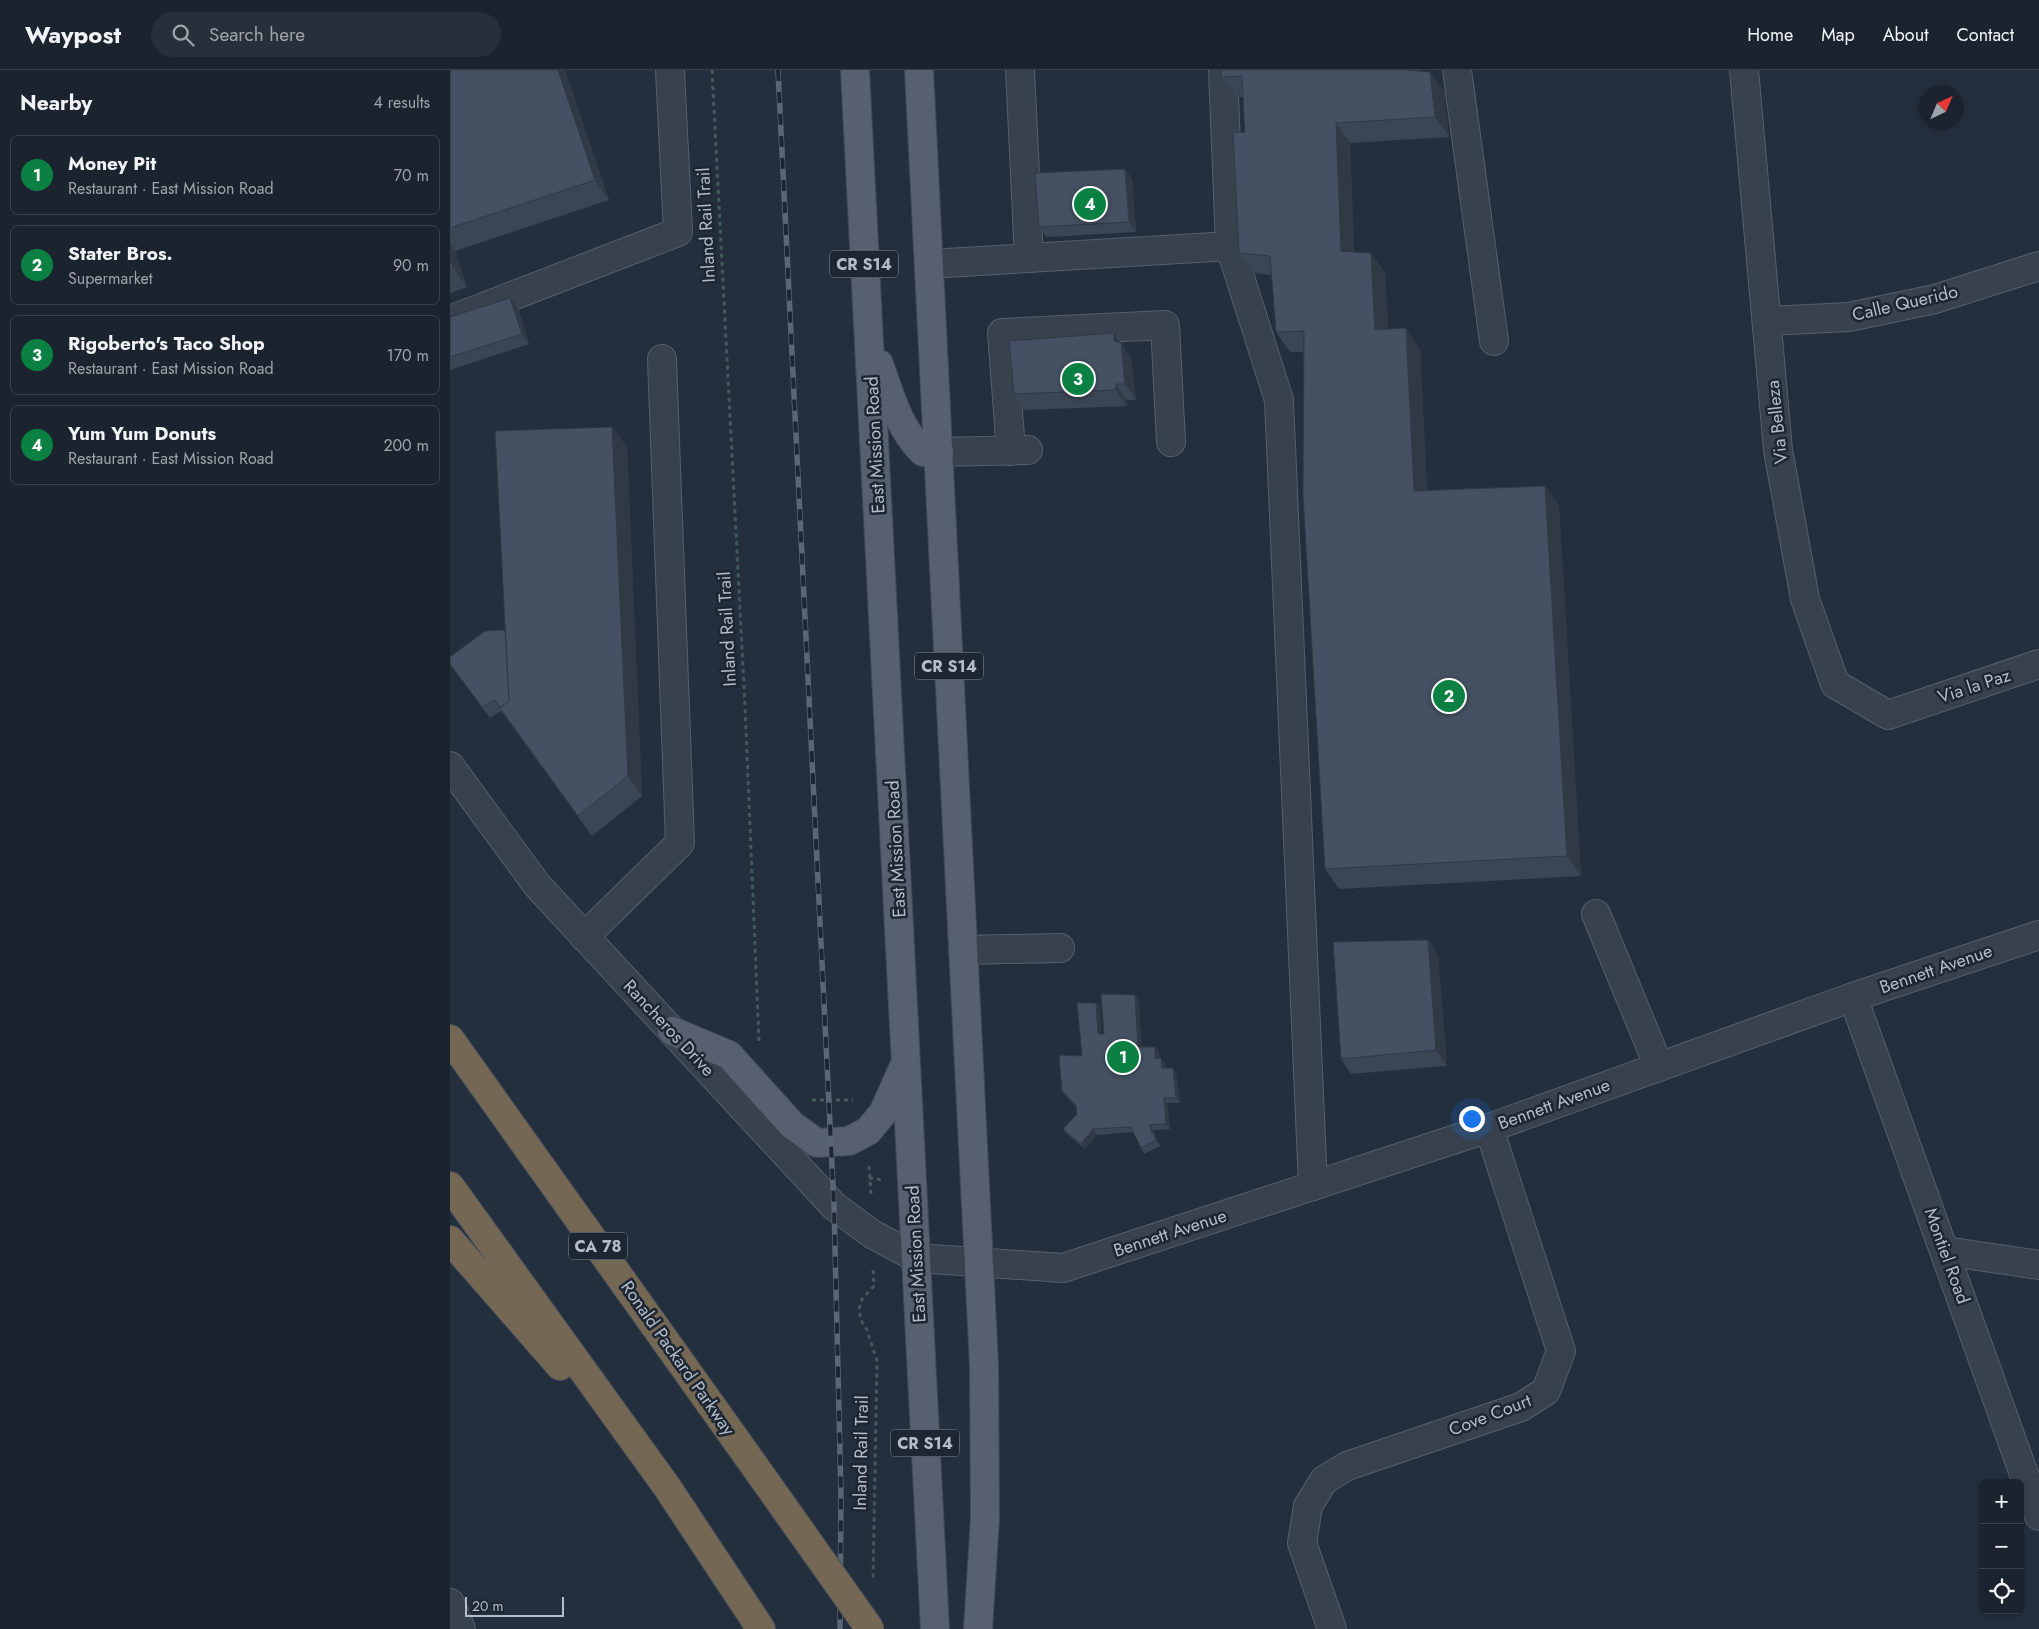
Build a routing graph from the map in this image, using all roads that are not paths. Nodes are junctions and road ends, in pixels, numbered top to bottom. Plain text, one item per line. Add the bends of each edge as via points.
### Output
1 (670, 70) edge
2 (855, 70) edge
3 (919, 70) edge
4 (1020, 70) edge
5 (1223, 70) edge
6 (1457, 70) edge
7 (1744, 70) edge
8 (1230, 246) junction
9 (1028, 258) junction
10 (929, 264) junction
11 (2039, 266) edge
12 (450, 320) edge
13 (1767, 321) junction
14 (868, 335) junction
15 (1494, 341) dead end
16 (662, 359) dead end
17 (1171, 442) dead end
18 (939, 452) junction
19 (2039, 664) edge
20 (1910, 707) joint
21 (450, 766) edge
22 (1596, 914) dead end
23 (2039, 935) edge
24 (584, 937) junction
25 (1060, 948) dead end
26 (963, 950) junction
27 (1853, 997) junction
28 (672, 1031) junction
29 (450, 1039) edge
30 (906, 1062) junction
31 (1659, 1067) junction
32 (1489, 1128) junction
33 (450, 1186) edge
34 (1313, 1186) junction
35 (450, 1240) edge
36 (1945, 1251) junction
37 (917, 1258) junction
38 (979, 1262) junction
39 (2039, 1265) edge
40 (667, 1487) junction
41 (2039, 1516) edge
42 (450, 1602) edge
43 (461, 1629) edge
44 (761, 1629) edge
45 (870, 1629) edge
46 (935, 1629) edge
47 (978, 1629) edge
48 (1332, 1629) edge

1 - 12 street via 678,232
2 - 14 main road, East Mission Road / CR S14
3 - 10 main road, CR S14
4 - 9 street
5 - 8 street
6 - 15 street
7 - 13 street, Via Belleza
8 - 9 street
8 - 34 street via 1280,400
9 - 10 street
10 - 18 main road, CR S14
11 - 13 street, Calle Querido via 1935,299 1849,317
13 - 20 street, Via Belleza via 1778,450 1804,589 1835,684 1888,715
14 - 18 main road via 892,401 911,440 923,452
14 - 30 main road, East Mission Road / CR S14
16 - 24 street via 680,843
17 - 18 street via 1165,324 1002,333 1020,450
18 - 26 main road, CR S14
19 - 20 street, Via la Paz
21 - 24 street, Rancheros Drive via 537,885
22 - 31 street
23 - 27 street, Bennett Avenue
24 - 28 street, Rancheros Drive
25 - 26 street
26 - 38 main road, CR S14
27 - 31 street, Bennett Avenue
27 - 36 street, Montiel Road
28 - 30 main road via 729,1055 792,1125 817,1143 849,1141 868,1131 883,1113
28 - 37 street, Rancheros Drive via 834,1206 872,1234
29 - 45 highway, Ronald Packard Parkway / CA 78, bridge
30 - 37 main road, East Mission Road / CR S14
31 - 32 street, Bennett Avenue
32 - 34 street, Bennett Avenue
32 - 48 street, Cove Court via 1561,1351 1546,1392 1521,1407 1347,1466 1324,1480 1308,1506 1302,1543
33 - 40 highway
34 - 38 street, Bennett Avenue via 1063,1268
35 - 40 highway
36 - 39 street
36 - 41 street, Montiel Road
37 - 38 street, Bennett Avenue
37 - 46 main road, East Mission Road / CR S14
38 - 47 main road, CR S14 via 986,1500
40 - 44 highway
42 - 43 street

